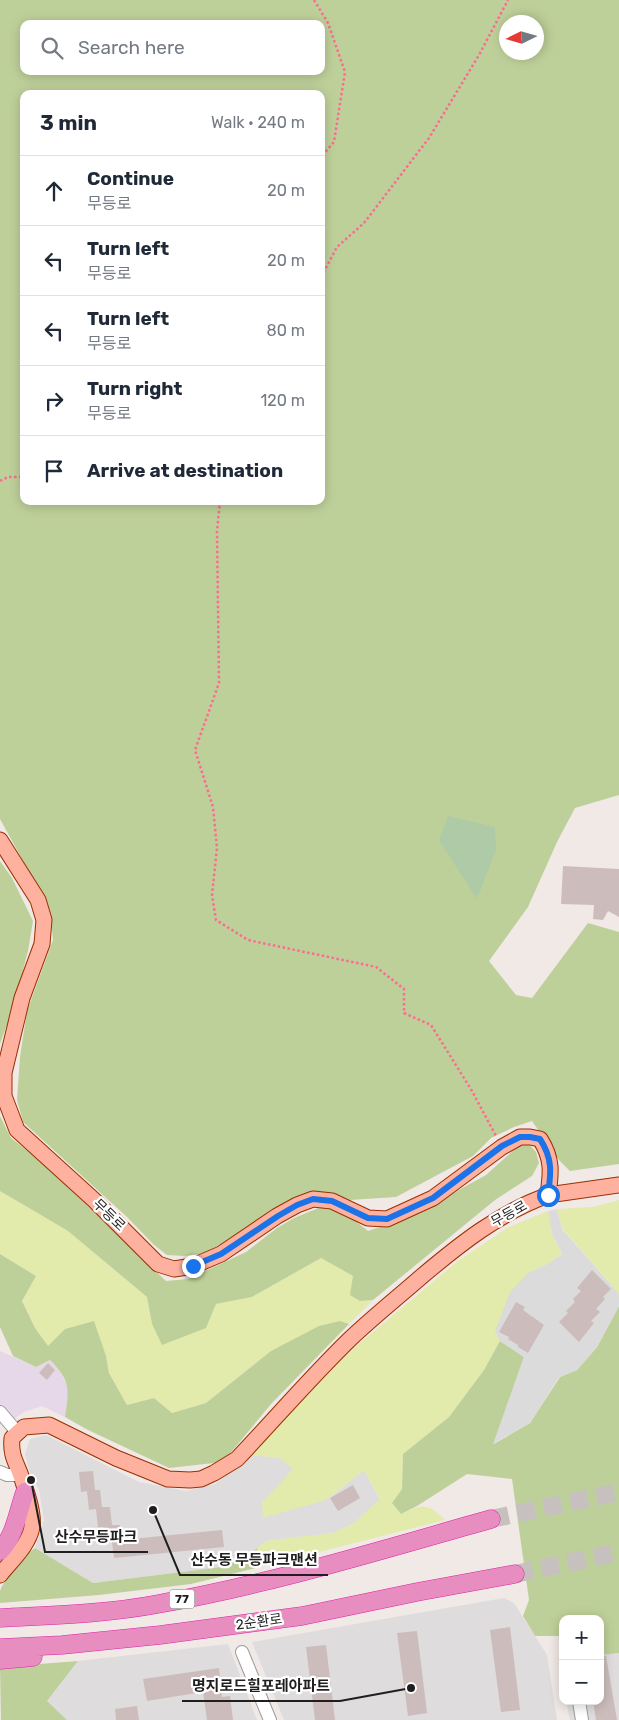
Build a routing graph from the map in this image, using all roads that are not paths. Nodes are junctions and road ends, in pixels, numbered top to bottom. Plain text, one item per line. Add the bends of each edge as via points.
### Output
1 (0, 840) edge
2 (619, 1185) edge
3 (548, 1195) junction
4 (0, 1412) edge
5 (17, 1432) junction
6 (0, 1472) edge
7 (20, 1475) junction
8 (25, 1492) junction
9 (491, 1519) tunnel mouth
10 (0, 1550) edge
11 (515, 1574) tunnel mouth
12 (0, 1575) edge
13 (1, 1618) edge
14 (62, 1645) junction
15 (0, 1648) edge
16 (242, 1652) dead end
17 (0, 1660) edge
18 (579, 1705) edge
19 (270, 1720) edge
20 (582, 1720) edge

1 - 3 main road, 무등로 via 38,900 44,920 42,944 22,998 4,1073 4,1096 17,1130 158,1264 174,1269 193,1266 214,1257 297,1205 313,1199 332,1201 368,1218 387,1219 433,1198 502,1146 520,1137 540,1139 547,1150 551,1172
2 - 3 main road
3 - 5 main road, 무등로 via 525,1203 465,1240 348,1340 237,1459 214,1473 200,1479 168,1479 49,1425 24,1426
4 - 5 street
5 - 7 main road via 12,1438 11,1449
6 - 7 street
7 - 8 main road
8 - 10 highway via 14,1527
8 - 12 main road via 32,1510 33,1525 29,1536
9 - 13 highway, 77 via 302,1572 157,1604 99,1612
11 - 14 highway, 2순환로 via 302,1616
14 - 15 highway, 2순환로
14 - 17 highway via 34,1656
16 - 19 street
18 - 20 street

